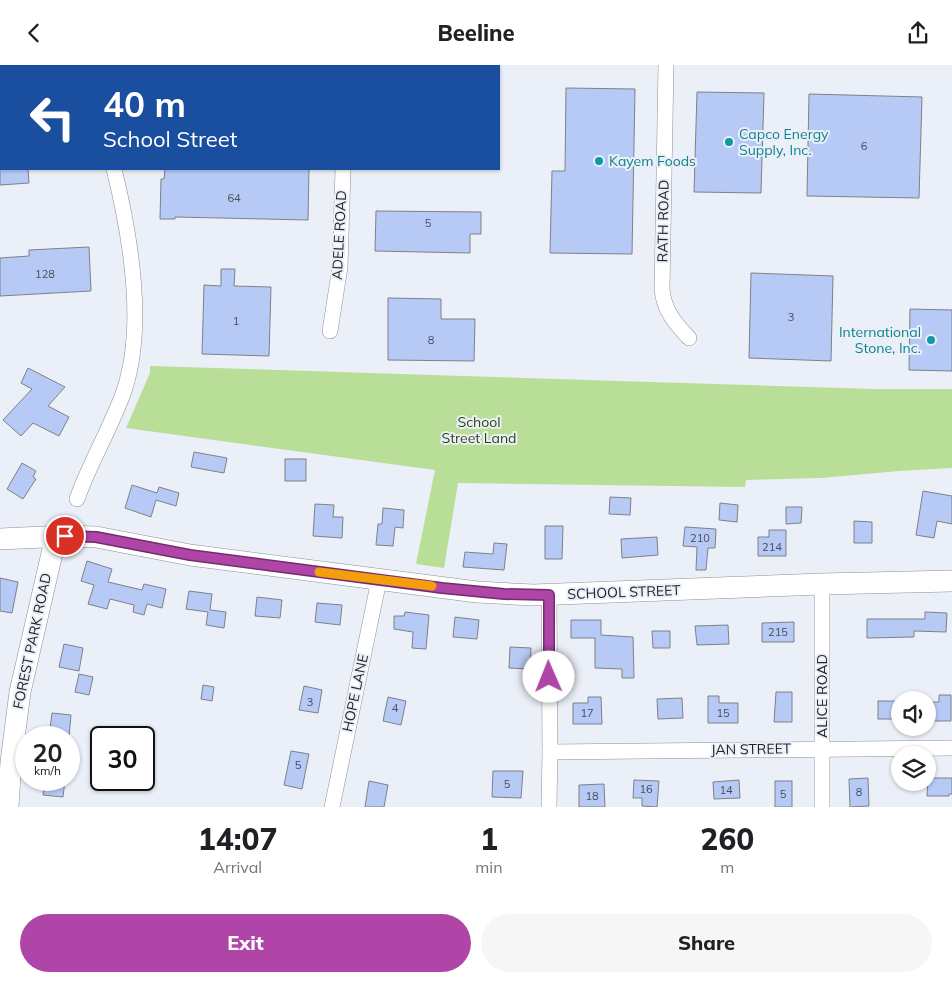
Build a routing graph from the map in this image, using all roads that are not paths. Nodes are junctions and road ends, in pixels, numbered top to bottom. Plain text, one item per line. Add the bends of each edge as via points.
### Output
1 (666, 65) edge
2 (114, 170) edge
3 (342, 170) edge
4 (330, 331) dead end
5 (689, 338) dead end
6 (78, 499) dead end
7 (56, 536) junction
8 (0, 539) edge
9 (379, 580) junction
10 (952, 581) edge
11 (822, 584) junction
12 (549, 595) junction
13 (952, 748) edge
14 (821, 749) junction
15 (550, 752) junction
16 (8, 807) edge
17 (332, 807) edge
18 (549, 807) edge
19 (822, 807) edge

1 - 5 street, RATH ROAD via 662,289 667,310
2 - 6 street via 130,249 133,338 124,391
3 - 4 street, ADELE ROAD via 340,267
7 - 8 street, SCHOOL STREET
7 - 9 street, SCHOOL STREET via 96,537 190,555
7 - 16 street, FOREST PARK ROAD via 20,692
9 - 12 street, SCHOOL STREET via 477,592
9 - 17 street, HOPE LANE
10 - 11 street, SCHOOL STREET
11 - 12 street, SCHOOL STREET
11 - 14 street, ALICE ROAD
12 - 15 street
13 - 14 street, JAN STREET
14 - 15 street, JAN STREET
14 - 19 street, ALICE ROAD
15 - 18 street

